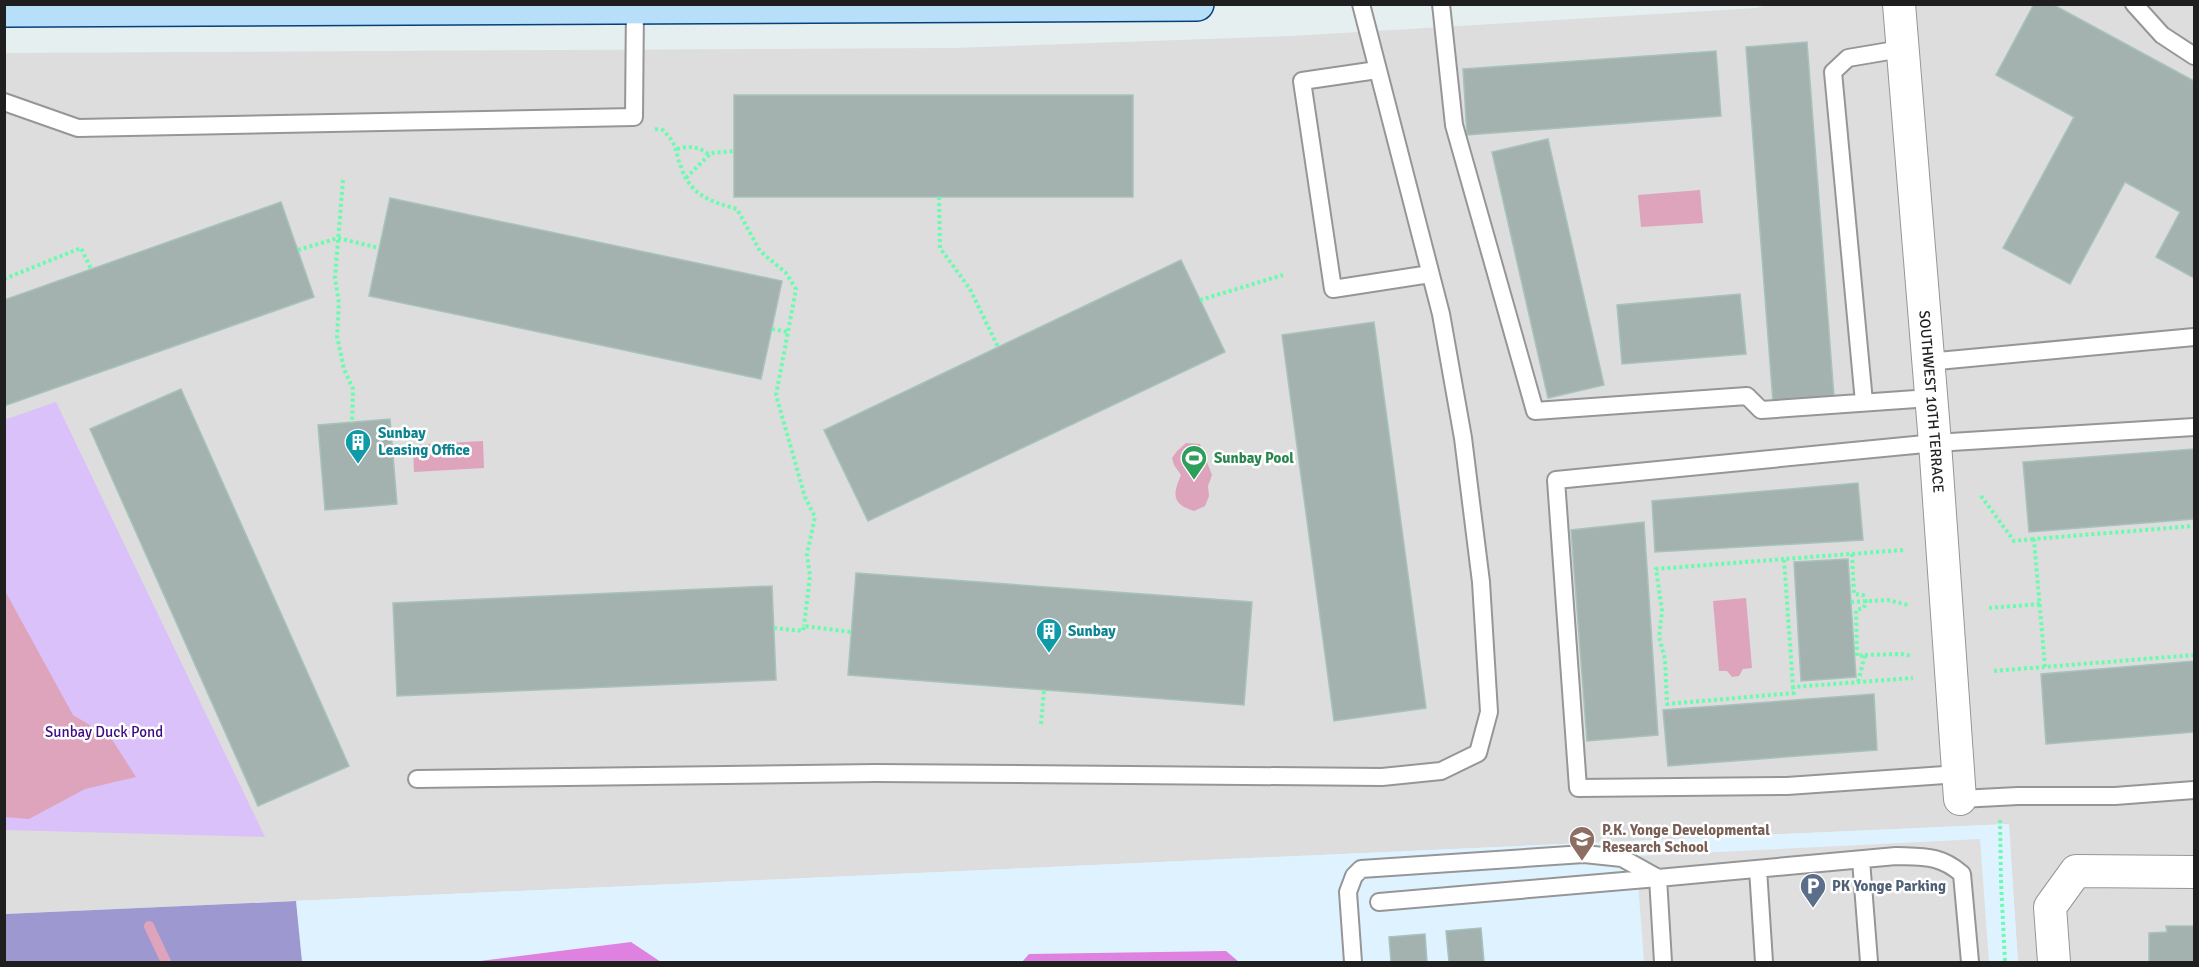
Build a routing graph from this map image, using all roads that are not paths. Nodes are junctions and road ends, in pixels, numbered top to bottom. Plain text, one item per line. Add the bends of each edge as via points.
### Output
1 (1197, 4) edge
2 (1361, 4) edge
3 (1440, 4) edge
4 (1899, 4) edge
5 (2134, 4) edge
6 (635, 6) edge
7 (4, 10) edge
8 (1902, 49) junction
9 (2194, 56) edge
10 (1377, 70) junction
11 (4, 102) edge
12 (1430, 274) junction
13 (2194, 337) edge
14 (1927, 362) junction
15 (1930, 398) junction
16 (1864, 402) junction
17 (2194, 427) edge
18 (1935, 443) junction
19 (417, 779) dead end
20 (1960, 786) junction
21 (2194, 790) edge
22 (1861, 860) junction
23 (1758, 869) junction
24 (2194, 872) edge
25 (1658, 878) junction
26 (1379, 902) dead end
27 (1353, 963) edge
28 (1663, 963) edge
29 (1764, 963) edge
30 (1869, 963) edge
31 (1970, 963) edge
32 (2054, 963) edge

1 - 6 main road
2 - 10 lane
3 - 16 lane via 1454,125 1535,411 1747,396 1761,410
4 - 8 street, SOUTHWEST 10TH TERRACE
5 - 9 lane via 2162,35
6 - 7 main road
6 - 11 lane via 634,117 78,128
8 - 14 street, SOUTHWEST 10TH TERRACE
8 - 16 lane via 1848,58 1833,72
10 - 12 lane
10 - 12 lane via 1302,81 1333,289
12 - 19 lane via 1463,438 1481,582 1489,712 1478,753 1441,771 1382,777 876,773
13 - 14 lane
14 - 15 street, SOUTHWEST 10TH TERRACE
15 - 16 lane
15 - 18 street, SOUTHWEST 10TH TERRACE
17 - 18 lane
18 - 20 street, SOUTHWEST 10TH TERRACE
18 - 20 lane via 1556,480 1578,788
20 - 21 lane via 2009,796 2115,796
22 - 23 lane
22 - 30 lane
22 - 31 lane via 1896,856 1935,858 1962,874
23 - 25 lane
23 - 29 lane
24 - 32 street via 2076,871 2050,907
25 - 26 lane
25 - 27 lane via 1622,858 1584,854 1361,869 1348,892
25 - 28 lane

